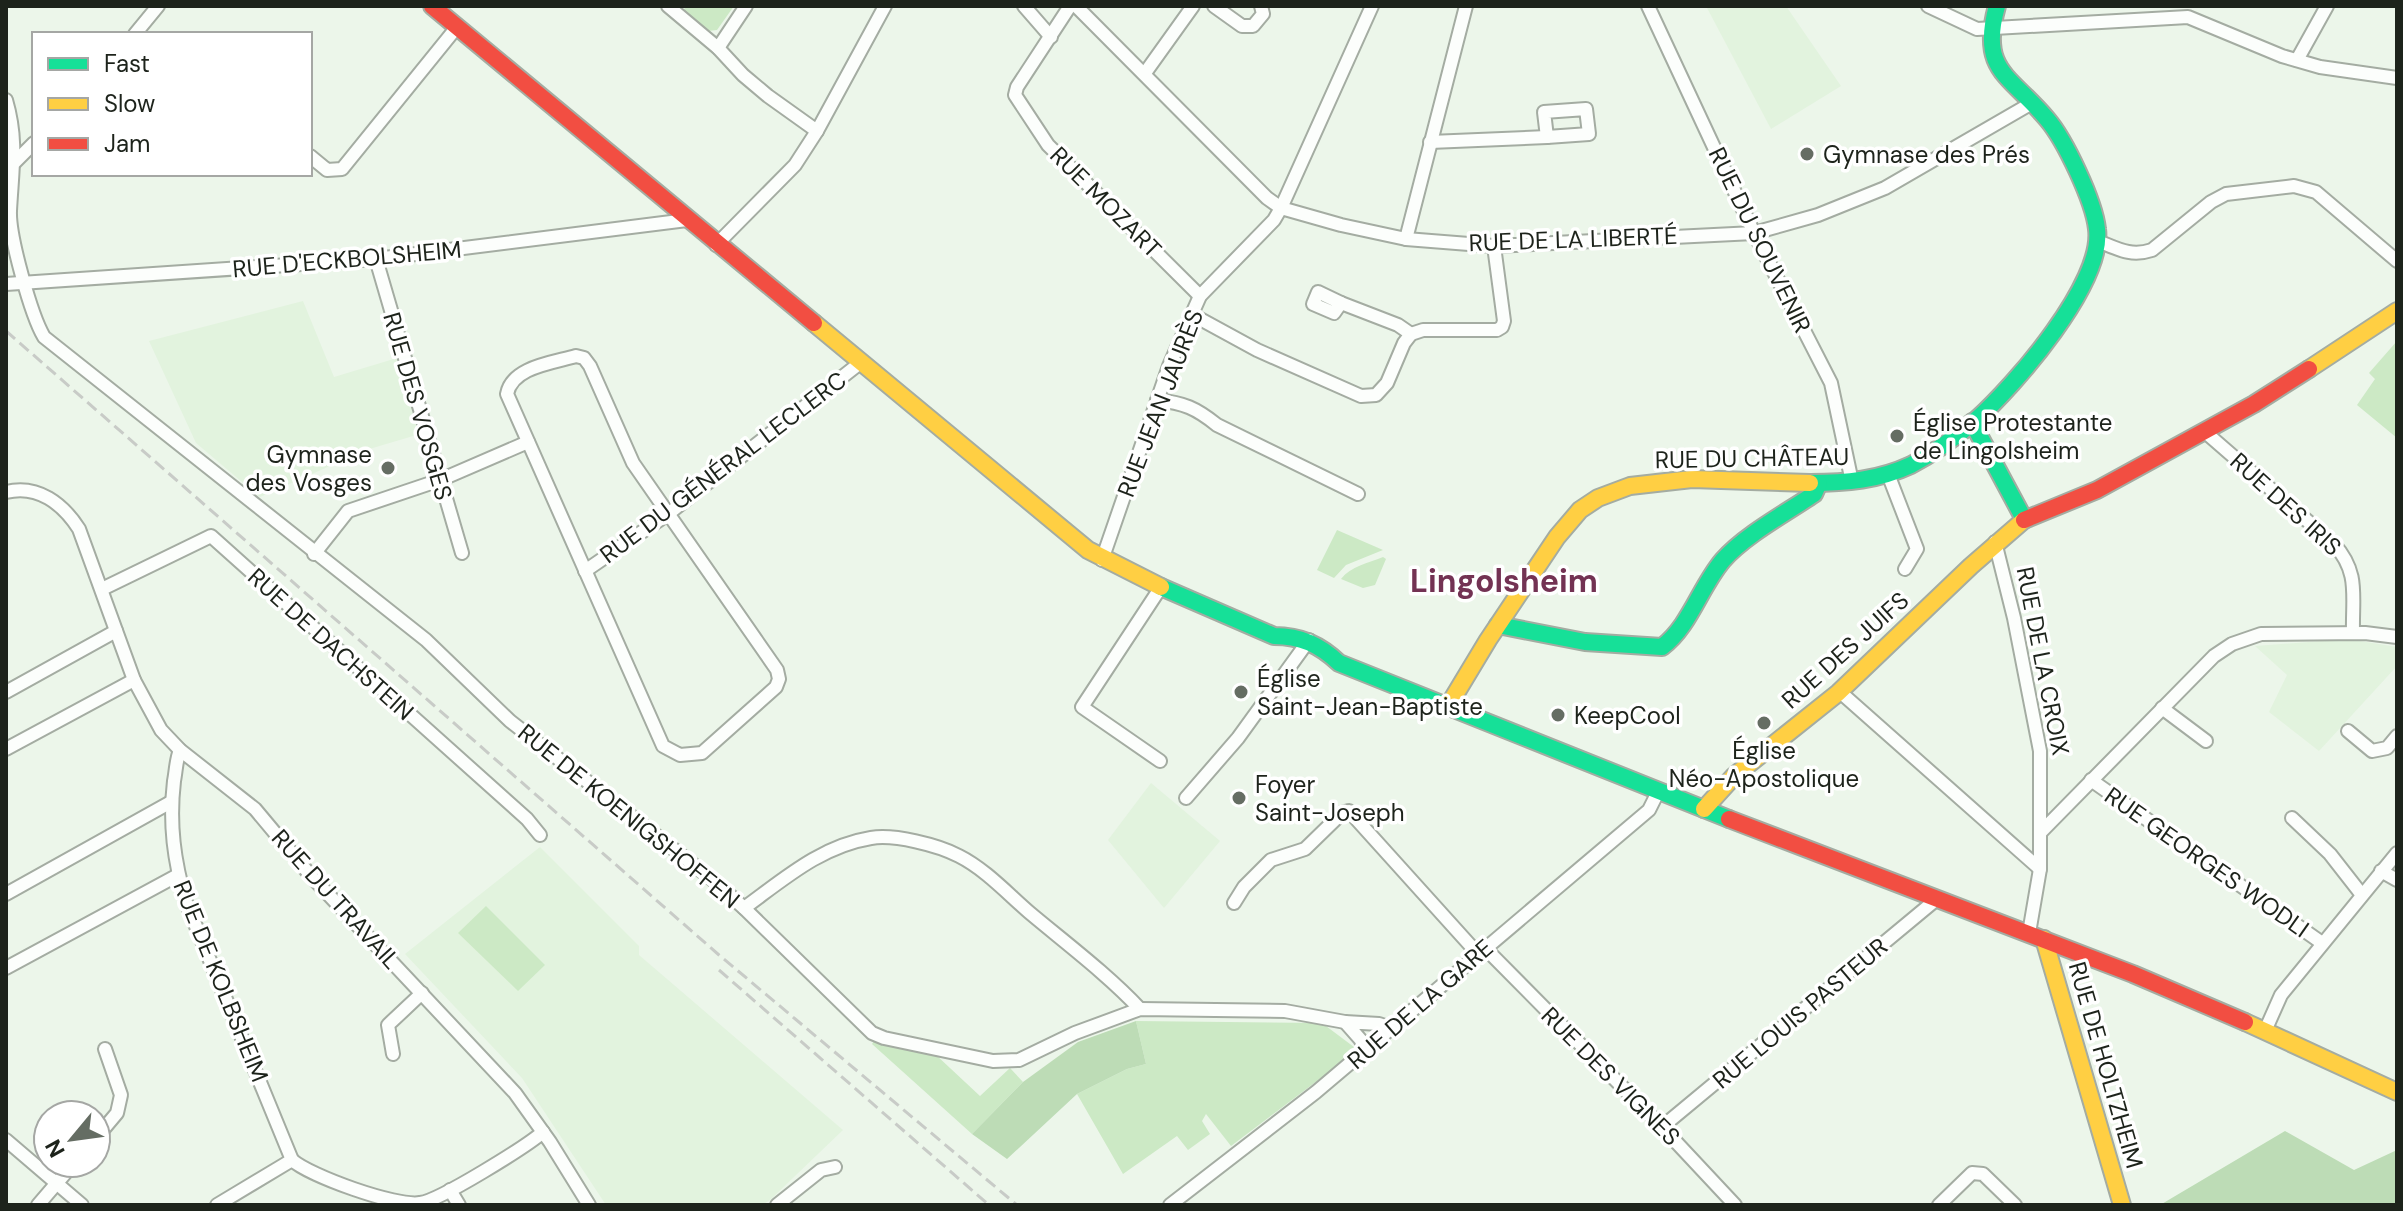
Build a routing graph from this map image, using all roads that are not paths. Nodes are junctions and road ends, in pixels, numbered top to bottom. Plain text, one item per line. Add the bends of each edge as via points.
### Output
1 (158, 6) edge
2 (432, 6) edge
3 (668, 6) edge
4 (746, 6) edge
5 (885, 6) edge
6 (1024, 6) edge
7 (1073, 6) edge
8 (1193, 6) edge
9 (1214, 6) edge
10 (1261, 6) edge
11 (1372, 6) edge
12 (1466, 6) edge
13 (1648, 6) edge
14 (1928, 6) edge
15 (1997, 6) edge
16 (2327, 6) edge
17 (457, 27) junction
18 (1989, 28) junction
19 (139, 30) edge
20 (1051, 37) junction
21 (718, 48) junction
22 (2297, 60) junction
23 (1145, 73) junction
24 (2397, 78) edge
25 (6, 100) edge
26 (2032, 103) junction
27 (817, 131) junction
28 (1547, 137) dead end
29 (1430, 142) junction
30 (32, 145) edge
31 (312, 158) edge
32 (15, 162) junction
33 (1281, 208) junction
34 (687, 220) junction
35 (1754, 233) junction
36 (1406, 239) junction
37 (2098, 241) junction
38 (716, 245) junction
39 (1494, 246) junction
40 (376, 259) junction
41 (2397, 261) edge
42 (6, 284) edge
43 (25, 284) junction
44 (1200, 296) junction
45 (1341, 303) dead end
46 (2397, 311) edge
47 (1191, 314) junction
48 (1411, 334) junction
49 (860, 363) junction
50 (1157, 400) junction
51 (1968, 426) junction
52 (2204, 431) junction
53 (528, 442) junction
54 (1888, 474) junction
55 (440, 480) junction
56 (1852, 482) junction
57 (1819, 483) junction
58 (6, 492) edge
59 (1358, 494) dead end
60 (668, 514) junction
61 (2020, 522) junction
62 (1995, 542) junction
63 (462, 553) dead end
64 (314, 554) junction
65 (1102, 560) junction
66 (1905, 569) dead end
67 (585, 571) junction
68 (1161, 587) junction
69 (102, 589) junction
70 (1498, 625) junction
71 (116, 631) junction
72 (2353, 633) junction
73 (2397, 637) edge
74 (1309, 640) junction
75 (134, 680) junction
76 (1839, 691) junction
77 (6, 692) edge
78 (1447, 708) junction
79 (2162, 708) junction
80 (2348, 731) dead end
81 (2397, 736) edge
82 (2206, 741) dead end
83 (6, 749) edge
84 (180, 750) junction
85 (1160, 761) dead end
86 (2091, 780) junction
87 (1658, 792) junction
88 (2040, 795) junction
89 (1186, 798) dead end
90 (171, 802) junction
91 (1704, 809) junction
92 (2061, 810) junction
93 (2292, 818) dead end
94 (2040, 833) junction
95 (540, 835) dead end
96 (2397, 853) edge
97 (2040, 869) junction
98 (2381, 871) junction
99 (178, 875) junction
100 (2397, 880) edge
101 (6, 894) edge
102 (2362, 895) junction
103 (1938, 898) junction
104 (1234, 903) dead end
105 (744, 908) junction
106 (2036, 936) junction
107 (2322, 943) junction
108 (1481, 951) junction
109 (6, 968) edge
110 (422, 993) junction
111 (1140, 1009) junction
112 (1345, 1022) junction
113 (1391, 1028) junction
114 (2265, 1031) junction
115 (105, 1049) dead end
116 (1366, 1050) junction
117 (393, 1054) dead end
118 (2397, 1092) edge
119 (112, 1119) edge
120 (1662, 1127) junction
121 (543, 1132) junction
122 (6, 1140) edge
123 (292, 1160) junction
124 (835, 1167) dead end
125 (60, 1179) edge
126 (57, 1183) junction
127 (450, 1190) junction
128 (2116, 1203) edge
129 (38, 1205) edge
130 (82, 1205) edge
131 (217, 1205) edge
132 (459, 1205) edge
133 (589, 1205) edge
134 (777, 1205) edge
135 (1170, 1205) edge
136 (1735, 1205) edge
137 (1939, 1205) edge
138 (2015, 1205) edge

1 - 19 street
2 - 17 main road
3 - 21 street
4 - 21 street
5 - 27 street
6 - 20 street
7 - 20 street
7 - 23 street, RUE DE LA LIBERTÉ
8 - 23 street
9 - 10 street via 1242,26 1253,26 1263,14
11 - 33 street, RUE JEAN JAURÈS
12 - 29 street
13 - 35 street, RUE DU SOUVENIR
14 - 18 street via 1977,29
15 - 18 main road
16 - 22 street
17 - 31 street via 342,169 327,170
17 - 34 main road
18 - 22 street via 2188,17
18 - 26 main road via 1992,55 2003,77
20 - 44 street, RUE MOZART via 1017,87 1018,101 1048,145
21 - 27 street via 768,96
22 - 24 street
23 - 33 street, RUE DE LA LIBERTÉ
25 - 32 street, RUE DE KOENIGSHOFFEN
26 - 35 street, RUE DE LA LIBERTÉ via 1885,188
26 - 37 main road via 2061,138
27 - 38 street via 795,165
28 - 29 street
29 - 36 street
30 - 32 street
32 - 43 street, RUE DE KOENIGSHOFFEN via 10,215
33 - 36 street, RUE DE LA LIBERTÉ
33 - 44 street, RUE JEAN JAURÈS
34 - 38 main road
34 - 40 street, RUE D'ECKBOLSHEIM
35 - 39 street, RUE DE LA LIBERTÉ
35 - 56 street, RUE DU SOUVENIR via 1831,383
36 - 39 street, RUE DE LA LIBERTÉ
37 - 41 street via 2141,254 2226,194 2294,186 2316,192
37 - 51 main road, RUE DU CHÂTEAU via 2090,269 2066,311 2010,385
38 - 49 main road
39 - 48 street via 1502,327
40 - 43 street, RUE D'ECKBOLSHEIM
40 - 55 street, RUE DES VOSGES
42 - 43 street, RUE D'ECKBOLSHEIM
43 - 64 street, RUE DE KOENIGSHOFFEN via 39,329 54,348
44 - 47 street, RUE JEAN JAURÈS
45 - 48 street
46 - 52 main road, RUE DES JUIFS
47 - 48 street via 1361,396 1376,395 1387,383
47 - 50 street, RUE JEAN JAURÈS
49 - 60 street, RUE DU GÉNÉRAL LECLERC
49 - 65 main road
50 - 59 street via 1197,409 1217,425
50 - 65 street, RUE JEAN JAURÈS
51 - 54 main road, RUE DU CHÂTEAU
51 - 61 main road
52 - 61 main road, RUE DES JUIFS via 2097,490
52 - 72 street, RUE DES IRIS via 2347,558
53 - 55 street
53 - 60 street via 507,394 509,383 531,370 584,358 633,463
53 - 67 street
54 - 56 main road, RUE DU CHÂTEAU
54 - 66 street via 1917,549
55 - 63 street, RUE DES VOSGES
55 - 64 street via 348,511
56 - 57 main road, RUE DU CHÂTEAU
57 - 70 main road, RUE DU CHÂTEAU via 1692,479 1624,486 1587,504 1551,545
57 - 70 main road via 1814,494 1732,550 1674,638 1662,647 1585,642
58 - 69 street, RUE DU TRAVAIL via 32,491 64,508 79,529
60 - 67 street, RUE DU GÉNÉRAL LECLERC
60 - 67 street via 779,679 702,753 680,755 663,746
61 - 62 main road, RUE DES JUIFS
62 - 76 main road, RUE DES JUIFS
62 - 88 street, RUE DE LA CROIX via 2040,751
64 - 105 street, RUE DE KOENIGSHOFFEN via 426,640 510,721
65 - 68 main road
68 - 74 main road via 1274,636
68 - 85 street via 1082,707
69 - 71 street, RUE DU TRAVAIL
69 - 95 street, RUE DE DACHSTEIN via 211,536
70 - 78 main road, RUE DU CHÂTEAU
71 - 75 street, RUE DU TRAVAIL
71 - 77 street
72 - 73 street
72 - 79 street via 2261,634 2232,644
74 - 78 main road via 1339,663
74 - 89 street via 1238,738
75 - 83 street
75 - 84 street, RUE DU TRAVAIL via 149,712
76 - 91 main road, RUE DES JUIFS via 1740,770
76 - 97 street
78 - 87 main road
79 - 82 street
79 - 86 street
80 - 81 street via 2372,751 2387,748
84 - 90 street, RUE DE KOLBSHEIM
84 - 110 street, RUE DU TRAVAIL via 255,809
86 - 92 street
86 - 107 street, RUE GEORGES WODLI
87 - 91 main road
87 - 108 street, RUE DE LA GARE via 1649,810
88 - 92 street
88 - 94 street, RUE DE LA CROIX
90 - 99 street, RUE DE KOLBSHEIM
90 - 101 street
91 - 103 main road
92 - 94 street
93 - 102 street
94 - 97 street, RUE DE LA CROIX
96 - 98 street
97 - 106 street, RUE DE LA CROIX
98 - 100 street
98 - 102 street
99 - 109 street
99 - 123 street, RUE DE KOLBSHEIM
102 - 107 street
103 - 106 main road
103 - 120 street, RUE LOUIS PASTEUR
104 - 108 street, RUE DES VIGNES via 1271,860 1305,849 1349,811
105 - 111 street, RUE DE KOENIGSHOFFEN via 867,1029 884,1038 993,1061 1019,1060
105 - 111 street via 830,849 873,838 909,840 962,857
106 - 114 main road
106 - 128 main road, RUE DE HOLTZHEIM
107 - 114 street via 2281,995
108 - 113 street, RUE DE LA GARE
108 - 120 street, RUE DES VIGNES
110 - 117 street via 388,1025
110 - 121 street, RUE DU TRAVAIL via 515,1093
111 - 112 street, RUE DE KOENIGSHOFFEN via 1285,1011
112 - 113 street, RUE DE KOENIGSHOFFEN
112 - 116 street
113 - 116 street, RUE DE LA GARE
114 - 118 main road
115 - 119 street via 121,1095
116 - 135 street, RUE DE LA GARE
120 - 136 street, RUE DES VIGNES
121 - 127 street
121 - 133 street, RUE DU TRAVAIL
122 - 126 street
123 - 127 street via 314,1174 396,1201 421,1203
123 - 131 street
124 - 134 street via 821,1170
125 - 126 street
126 - 129 street
126 - 130 street
127 - 132 street
137 - 138 street via 1972,1173 1983,1174

